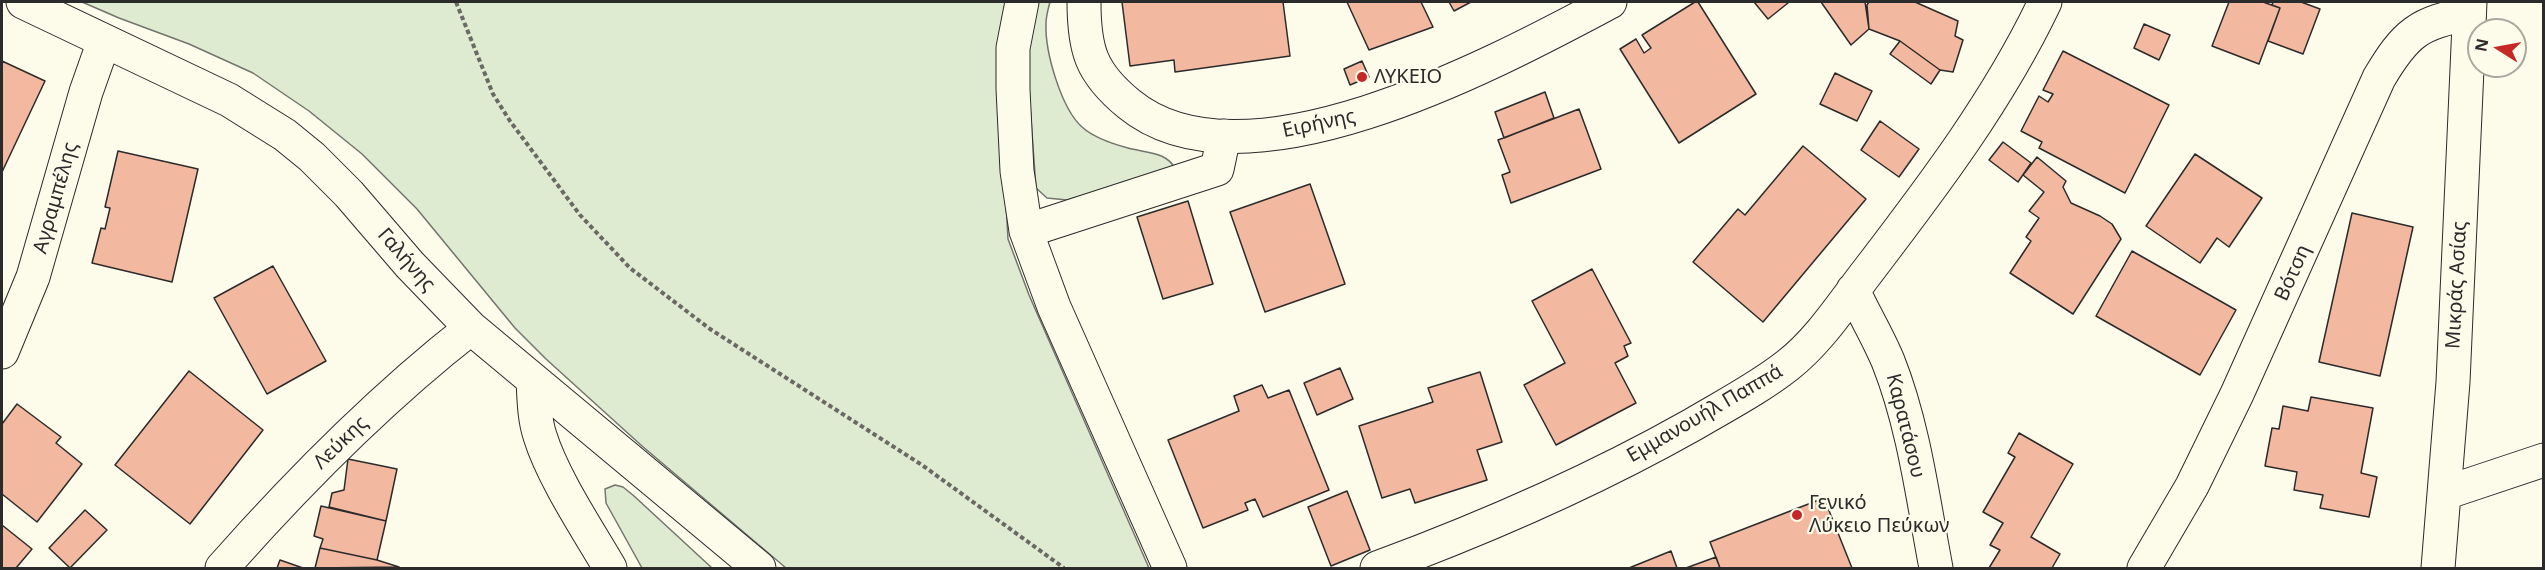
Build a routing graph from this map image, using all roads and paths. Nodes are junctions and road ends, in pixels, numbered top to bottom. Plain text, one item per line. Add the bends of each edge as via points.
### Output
1 (23, 2) edge
2 (456, 2) edge
3 (1023, 2) edge
4 (1084, 2) edge
5 (1610, 2) edge
6 (2045, 2) edge
7 (2470, 8) edge
8 (104, 41) junction
9 (1224, 136) junction
10 (1026, 231) junction
11 (1853, 290) junction
12 (471, 328) junction
13 (2, 352) edge
14 (533, 380) junction
15 (2544, 460) edge
16 (2445, 493) junction
17 (222, 568) edge
18 (610, 568) edge
19 (759, 568) edge
20 (1065, 568) edge
21 (1170, 568) edge
22 (1377, 568) edge
23 (1936, 568) edge
24 (2144, 568) edge
25 (2438, 568) edge

1 - 8 street, Γαλήνης
2 - 20 path via 489,86 510,121 580,215 630,268 710,329 922,465
3 - 10 street via 1013,48 1013,89 1017,171
4 - 9 street, Ειρήνης via 1089,56 1118,95 1163,124
5 - 9 street, Ειρήνης via 1478,68 1364,114 1277,133
6 - 11 street, Εμμανουήλ Παππά via 1989,103
7 - 16 street, Μικράς Ασίας
7 - 24 street, Βότση via 2421,28 2398,49 2379,78 2227,415 2192,486
8 - 12 street, Γαλήνης via 249,110 298,145
8 - 13 street, Αγραμπέλης via 33,278
9 - 10 street via 1217,169
10 - 21 street via 1054,307
11 - 22 street, Εμμανουήλ Παππά via 1789,364 1717,411 1561,493
11 - 23 street, Καρατάσου via 1899,394
12 - 14 street, Γαλήνης
12 - 17 street, Λεύκης via 334,448
14 - 18 street via 541,438
14 - 19 street, Γαλήνης
15 - 16 street
16 - 25 street, Μικράς Ασίας

